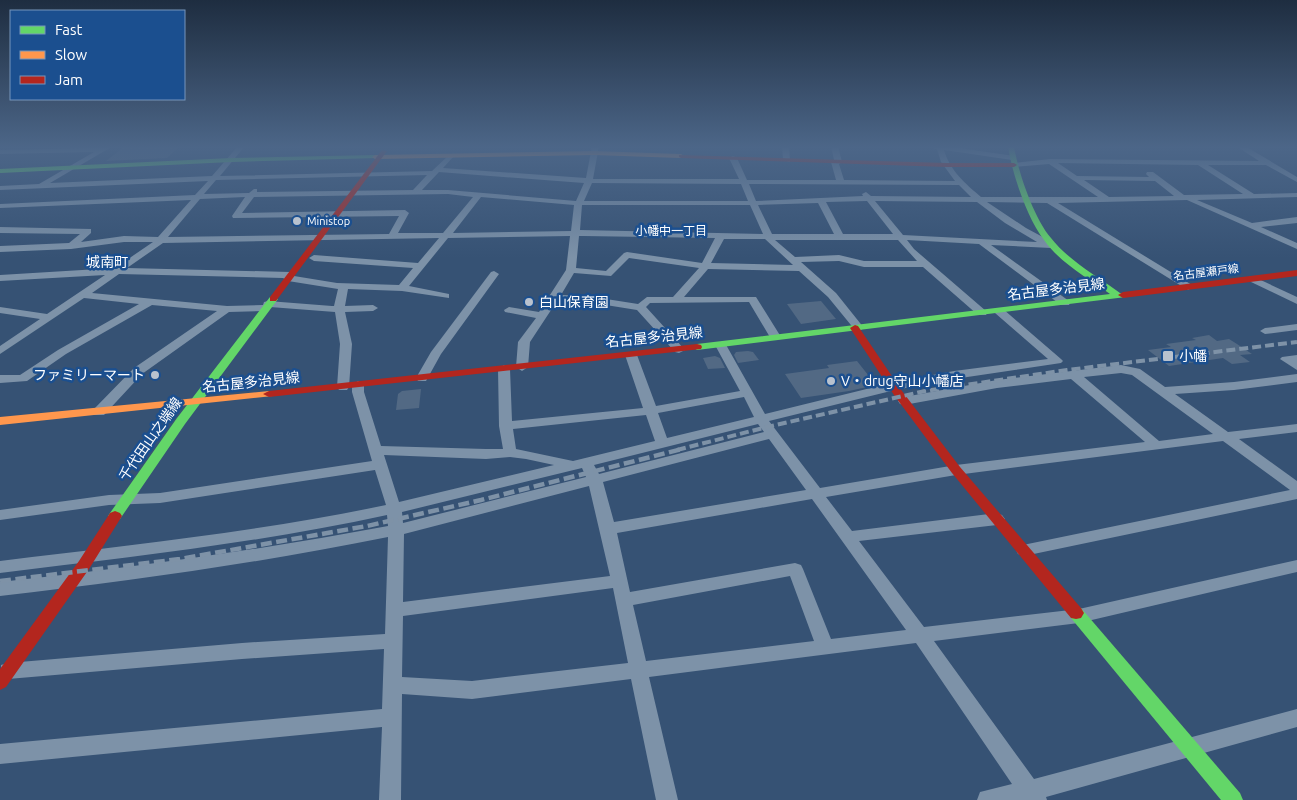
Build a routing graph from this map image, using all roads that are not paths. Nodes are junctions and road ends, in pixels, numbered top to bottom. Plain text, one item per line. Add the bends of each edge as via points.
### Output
1 (44, 183) edge
2 (98, 183) edge
3 (211, 183) edge
4 (260, 183) edge
5 (359, 183) edge
6 (423, 183) edge
7 (588, 183) edge
8 (744, 183) edge
9 (857, 183) edge
10 (962, 183) edge
11 (1023, 183) edge
12 (1083, 183) edge
13 (1163, 183) edge
14 (1232, 183) edge
15 (39, 186) junction
16 (0, 188) edge
17 (415, 193) junction
18 (351, 194) junction
19 (251, 195) junction
20 (479, 195) junction
21 (1297, 195) edge
22 (1252, 196) junction
23 (199, 197) junction
24 (869, 198) junction
25 (1184, 198) junction
26 (979, 199) junction
27 (1106, 199) junction
28 (821, 200) junction
29 (1029, 200) junction
30 (1049, 201) junction
31 (579, 203) junction
32 (752, 203) junction
33 (2, 207) edge
34 (336, 214) junction
35 (1297, 220) edge
36 (1251, 226) junction
37 (0, 230) edge
38 (575, 233) junction
39 (446, 235) junction
40 (392, 236) junction
41 (721, 236) junction
42 (768, 237) junction
43 (840, 237) junction
44 (899, 237) junction
45 (318, 238) junction
46 (160, 240) junction
47 (982, 242) junction
48 (1052, 245) junction
49 (71, 246) junction
50 (1297, 246) edge
51 (0, 249) edge
52 (314, 258) dead end
53 (791, 260) junction
54 (926, 264) junction
55 (420, 266) junction
56 (704, 266) junction
57 (801, 268) junction
58 (570, 270) junction
59 (116, 271) junction
60 (1297, 273) edge
61 (494, 274) dead end
62 (289, 277) junction
63 (0, 278) edge
64 (1252, 279) junction
65 (344, 287) junction
66 (1188, 287) junction
67 (402, 288) junction
68 (81, 295) junction
69 (445, 296) dead end
70 (1120, 297) junction
71 (554, 298) junction
72 (676, 299) junction
73 (1297, 301) edge
74 (150, 302) junction
75 (1065, 303) junction
76 (266, 306) junction
77 (640, 307) junction
78 (339, 308) junction
79 (372, 308) dead end
80 (227, 309) junction
81 (0, 310) edge
82 (509, 310) dead end
83 (999, 311) junction
84 (982, 313) junction
85 (542, 316) junction
86 (48, 317) junction
87 (1297, 327) edge
88 (857, 328) junction
89 (1265, 331) dead end
90 (775, 337) junction
91 (721, 345) junction
92 (679, 350) junction
93 (0, 351) edge
94 (631, 355) junction
95 (1297, 358) edge
96 (1297, 366) edge
97 (522, 367) junction
98 (504, 369) junction
99 (1074, 375) junction
100 (422, 378) junction
101 (1297, 378) edge
102 (0, 379) edge
103 (358, 385) junction
104 (895, 386) junction
105 (343, 387) junction
106 (1163, 391) junction
107 (748, 393) junction
108 (904, 400) junction
109 (194, 403) junction
110 (650, 411) junction
111 (99, 412) junction
112 (762, 418) junction
113 (0, 421) edge
114 (506, 426) junction
115 (1297, 428) edge
116 (773, 434) junction
117 (1227, 437) junction
118 (662, 442) junction
119 (1156, 445) junction
120 (375, 450) junction
121 (510, 453) junction
122 (579, 463) junction
123 (381, 464) junction
124 (956, 470) junction
125 (595, 480) junction
126 (1297, 488) edge
127 (815, 494) junction
128 (1297, 494) edge
129 (126, 500) junction
130 (394, 508) junction
131 (0, 515) edge
132 (997, 519) junction
133 (608, 529) junction
134 (396, 530) junction
135 (848, 537) junction
136 (1024, 550) junction
137 (88, 556) junction
138 (0, 566) edge
139 (1297, 566) edge
140 (72, 581) junction
141 (619, 581) junction
142 (0, 589) edge
143 (623, 600) junction
144 (395, 610) junction
145 (1079, 616) junction
146 (920, 635) junction
147 (394, 641) junction
148 (825, 647) junction
149 (638, 670) junction
150 (4, 677) edge
151 (394, 685) junction
152 (391, 717) junction
153 (1297, 718) edge
154 (1190, 748) junction
155 (0, 754) edge
156 (1033, 795) edge
157 (390, 800) edge
158 (667, 800) edge
159 (988, 800) edge
160 (1233, 800) edge

1 - 15 street
2 - 15 street
3 - 23 street
4 - 19 street
5 - 18 street, 千代田山之端線
6 - 17 street
7 - 31 street
8 - 32 street
9 - 24 street
10 - 26 street
11 - 29 street, 名古屋多治見線
12 - 27 street
13 - 25 street
14 - 22 street
15 - 16 street
15 - 33 street
17 - 18 street
17 - 20 street
18 - 19 street
18 - 34 street, 千代田山之端線
19 - 23 street
19 - 34 street via 236,216
20 - 31 street
20 - 39 street
21 - 22 street
22 - 25 street
23 - 33 street
23 - 46 street
24 - 26 street
24 - 28 street
24 - 44 street
25 - 27 street
25 - 36 street
26 - 29 street
26 - 48 street via 1030,235
27 - 30 street
28 - 32 street
28 - 43 street
29 - 30 street
29 - 48 street, 名古屋多治見線 via 1041,230
30 - 66 street
31 - 32 street
31 - 38 street
32 - 42 street
34 - 40 street via 405,213
34 - 45 street, 千代田山之端線
35 - 36 street
36 - 50 street
37 - 49 street via 88,231
38 - 39 street
38 - 41 street
38 - 58 street
39 - 40 street
39 - 55 street
40 - 45 street
41 - 42 street
41 - 56 street
42 - 43 street
42 - 53 street
43 - 44 street
44 - 47 street
44 - 54 street
45 - 46 street
45 - 62 street, 千代田山之端線
46 - 49 street via 124,239
46 - 59 street
47 - 48 street
47 - 75 street
48 - 70 street, 名古屋多治見線
49 - 51 street
52 - 55 street
53 - 54 street via 839,258 864,264
53 - 57 street
54 - 84 street
55 - 67 street
56 - 57 street
56 - 58 street via 627,255 608,274
56 - 72 street
57 - 88 street via 832,296
58 - 71 street
59 - 62 street
59 - 63 street
59 - 68 street
60 - 64 street, 名古屋瀬戸線
61 - 100 street via 435,354
62 - 65 street
62 - 76 street, 千代田山之端線
64 - 66 street, 名古屋瀬戸線
64 - 73 street
65 - 67 street
65 - 78 street
66 - 70 street, 名古屋瀬戸線
67 - 69 street
68 - 74 street
68 - 86 street
70 - 75 street, 名古屋多治見線
71 - 77 street
71 - 85 street
72 - 77 street via 647,300
72 - 90 street via 752,299
74 - 80 street
74 - 102 street via 23,378
75 - 83 street, 名古屋多治見線
76 - 78 street
76 - 80 street
76 - 109 street, 千代田山之端線
77 - 92 street
78 - 79 street
78 - 105 street via 346,344
80 - 111 street via 138,371
81 - 86 street
82 - 85 street
83 - 84 street, 名古屋多治見線
83 - 104 street via 1057,361
84 - 88 street, 名古屋多治見線
85 - 97 street via 524,342
86 - 93 street
87 - 89 street
88 - 90 street, 名古屋多治見線
88 - 104 street
90 - 91 street, 名古屋多治見線
91 - 92 street, 名古屋多治見線
91 - 107 street
92 - 94 street, 名古屋多治見線
94 - 97 street, 名古屋多治見線
94 - 110 street
95 - 96 street via 1286,359
97 - 98 street, 名古屋多治見線
98 - 100 street, 名古屋多治見線
98 - 114 street
99 - 106 street via 1129,370
99 - 108 street
99 - 119 street
100 - 103 street, 名古屋多治見線
101 - 106 street
103 - 105 street, 名古屋多治見線
103 - 120 street
104 - 108 street
104 - 112 street
105 - 109 street, 名古屋多治見線
106 - 117 street
107 - 110 street
107 - 112 street
108 - 124 street
109 - 111 street, 名古屋多治見線
109 - 129 street, 千代田山之端線
110 - 114 street
110 - 118 street
111 - 113 street, 名古屋多治見線
112 - 116 street
112 - 118 street
114 - 121 street
115 - 117 street
116 - 125 street
116 - 127 street
117 - 119 street
117 - 126 street
118 - 122 street
119 - 124 street
120 - 121 street
120 - 123 street
121 - 122 street
122 - 125 street
122 - 130 street
123 - 129 street via 160,498
123 - 130 street
124 - 127 street
124 - 132 street
125 - 133 street
125 - 134 street
127 - 133 street
127 - 135 street
128 - 136 street
129 - 131 street
129 - 137 street, 千代田山之端線
130 - 134 street
130 - 137 street via 227,539
132 - 135 street
132 - 136 street
133 - 141 street
134 - 140 street via 319,545
134 - 144 street
135 - 146 street
136 - 145 street
137 - 138 street
137 - 140 street, 千代田山之端線
139 - 145 street
140 - 142 street
140 - 150 street, 千代田山之端線
141 - 143 street
141 - 144 street
143 - 148 street via 796,569
143 - 149 street
144 - 147 street
145 - 146 street
145 - 154 street
146 - 148 street
146 - 156 street
147 - 150 street via 242,651
147 - 151 street
148 - 149 street
149 - 151 street via 472,690
149 - 158 street
151 - 152 street
152 - 155 street
152 - 157 street
153 - 154 street
154 - 156 street
154 - 160 street
156 - 159 street

